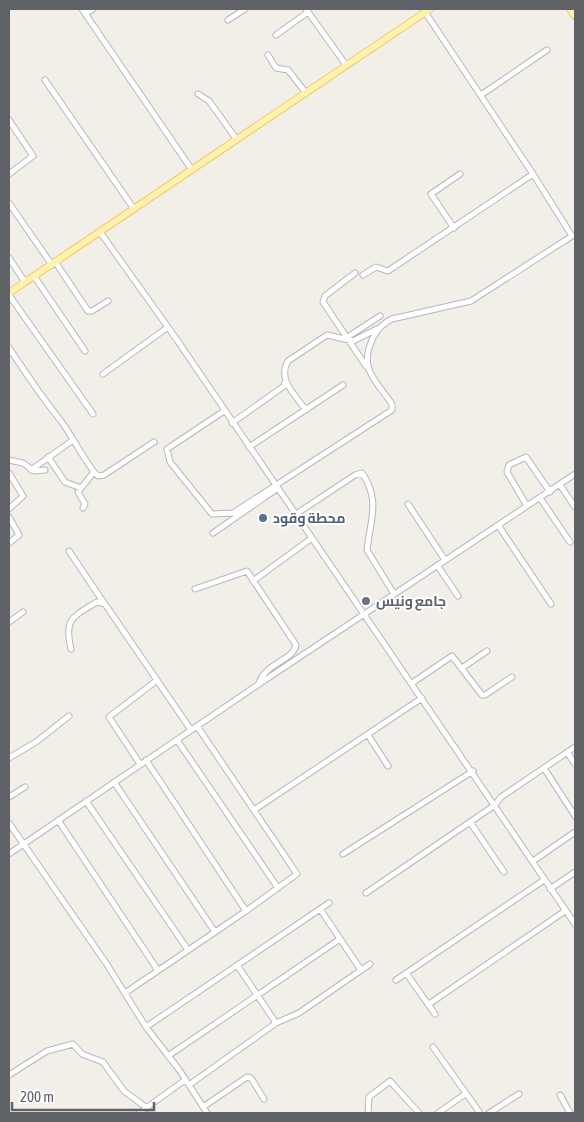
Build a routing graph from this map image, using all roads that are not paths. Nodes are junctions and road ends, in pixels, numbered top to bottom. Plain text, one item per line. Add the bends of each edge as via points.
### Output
1 (82, 9) edge
2 (93, 9) edge
3 (245, 9) edge
4 (570, 9) edge
5 (306, 10) edge
6 (427, 10) edge
7 (85, 14) junction
8 (575, 16) edge
9 (228, 20) dead end
10 (276, 35) dead end
11 (547, 50) dead end
12 (268, 55) dead end
13 (346, 66) junction
14 (45, 80) dead end
15 (306, 93) junction
16 (198, 94) dead end
17 (481, 95) junction
18 (9, 120) edge
19 (237, 140) junction
20 (192, 170) junction
21 (9, 174) edge
22 (460, 174) dead end
23 (533, 174) junction
24 (9, 203) edge
25 (134, 209) junction
26 (454, 228) junction
27 (100, 232) junction
28 (9, 258) edge
29 (54, 264) junction
30 (355, 273) dead end
31 (363, 275) dead end
32 (34, 276) junction
33 (25, 282) junction
34 (9, 294) edge
35 (108, 301) dead end
36 (380, 316) dead end
37 (168, 327) junction
38 (380, 328) junction
39 (347, 339) junction
40 (9, 348) edge
41 (85, 351) dead end
42 (369, 371) junction
43 (103, 374) dead end
44 (285, 382) junction
45 (343, 385) dead end
46 (306, 410) junction
47 (224, 411) junction
48 (93, 414) dead end
49 (232, 423) junction
50 (73, 440) junction
51 (154, 442) dead end
52 (249, 447) junction
53 (48, 457) junction
54 (9, 460) edge
55 (31, 470) junction
56 (45, 470) dead end
57 (9, 473) edge
58 (93, 473) junction
59 (575, 474) edge
60 (560, 485) junction
61 (278, 487) junction
62 (81, 488) junction
63 (550, 492) junction
64 (540, 498) junction
65 (408, 504) dead end
66 (528, 506) junction
67 (575, 507) edge
68 (83, 508) dead end
69 (9, 509) edge
70 (296, 514) junction
71 (9, 517) edge
72 (498, 526) junction
73 (213, 533) dead end
74 (312, 538) junction
75 (570, 542) dead end
76 (9, 543) edge
77 (69, 551) dead end
78 (445, 560) junction
79 (437, 566) junction
80 (253, 581) junction
81 (195, 589) dead end
82 (394, 594) junction
83 (458, 596) dead end
84 (105, 604) junction
85 (551, 604) dead end
86 (23, 612) dead end
87 (364, 614) junction
88 (9, 622) edge
89 (71, 649) dead end
90 (487, 651) dead end
91 (462, 668) junction
92 (512, 677) dead end
93 (156, 681) junction
94 (412, 683) junction
95 (259, 684) junction
96 (422, 698) junction
97 (69, 716) dead end
98 (194, 728) junction
99 (368, 735) junction
100 (177, 740) junction
101 (575, 747) edge
102 (567, 752) junction
103 (9, 758) edge
104 (146, 760) junction
105 (140, 764) junction
106 (575, 764) edge
107 (388, 766) dead end
108 (544, 768) junction
109 (473, 771) junction
110 (114, 782) junction
111 (25, 787) dead end
112 (9, 797) edge
113 (86, 801) junction
114 (495, 805) junction
115 (254, 810) junction
116 (575, 816) edge
117 (58, 820) junction
118 (470, 822) junction
119 (9, 823) edge
120 (575, 832) edge
121 (24, 844) junction
122 (9, 854) edge
123 (343, 854) dead end
124 (533, 861) junction
125 (504, 872) dead end
126 (575, 872) edge
127 (544, 880) junction
128 (278, 888) junction
129 (550, 889) junction
130 (366, 893) dead end
131 (329, 903) dead end
132 (320, 909) junction
133 (565, 911) junction
134 (246, 912) junction
135 (575, 924) edge
136 (215, 932) junction
137 (340, 940) junction
138 (188, 950) junction
139 (370, 964) dead end
140 (237, 965) junction
141 (158, 969) junction
142 (361, 970) junction
143 (406, 973) junction
144 (396, 980) dead end
145 (125, 993) junction
146 (258, 996) junction
147 (428, 1004) junction
148 (435, 1014) dead end
149 (276, 1023) junction
150 (146, 1027) junction
151 (433, 1047) dead end
152 (168, 1056) junction
153 (9, 1075) edge
154 (185, 1080) junction
155 (189, 1085) junction
156 (465, 1094) junction
157 (519, 1094) dead end
158 (560, 1095) dead end
159 (264, 1099) dead end
160 (203, 1107) junction
161 (147, 1108) junction
162 (477, 1112) edge
163 (138, 1113) edge
164 (207, 1113) edge
165 (368, 1113) edge
166 (419, 1113) edge
167 (438, 1113) edge
168 (489, 1113) edge
169 (570, 1113) edge

1 - 7 street
2 - 7 street
3 - 9 street
4 - 8 main road
5 - 10 street
5 - 13 street
6 - 13 main road
6 - 17 street
7 - 20 street
11 - 17 street
12 - 15 street via 276,68 288,70
13 - 15 main road
14 - 25 street
15 - 19 main road
16 - 19 street via 209,102
17 - 23 street
18 - 21 street via 33,156
19 - 20 main road
20 - 25 main road
22 - 26 street via 431,194
23 - 26 street
23 - 38 street via 572,234 570,240 471,301 392,318
24 - 29 street
25 - 27 main road
26 - 31 street via 388,271 376,267
27 - 29 main road
27 - 37 street
28 - 33 street
29 - 32 main road
29 - 35 street via 88,311
30 - 39 street via 325,296 322,302
32 - 33 main road
32 - 41 street
33 - 34 main road
34 - 48 street
36 - 39 street
37 - 43 street
37 - 47 street
38 - 39 street via 357,340
38 - 42 street via 366,356
39 - 42 street
39 - 44 street via 322,338 288,361
40 - 50 street
42 - 61 street via 392,404 392,410
44 - 46 street
44 - 49 street via 284,386
45 - 46 street
46 - 52 street
47 - 49 street
47 - 61 street via 167,449 170,462 210,514 233,513
49 - 52 street
50 - 53 street
50 - 58 street
51 - 58 street via 104,475
52 - 61 street
53 - 55 street
53 - 62 street via 65,482
54 - 55 street via 23,462
55 - 56 street
57 - 69 street via 23,496
58 - 62 street
59 - 60 street
60 - 63 street
60 - 67 street
61 - 70 street
61 - 73 street
62 - 68 street via 78,492 85,504
63 - 64 street
63 - 66 street via 526,457 509,466 507,472
64 - 66 street
64 - 75 street
65 - 78 street
66 - 72 street
70 - 74 street
70 - 82 street via 355,475 362,474 369,486 374,515 367,550
71 - 76 street via 19,535
72 - 78 street
72 - 85 street
74 - 80 street
74 - 87 street
77 - 84 street
78 - 79 street
79 - 82 street
79 - 83 street
80 - 81 street via 246,570
80 - 95 street via 296,645 292,653 264,671
82 - 87 street
84 - 89 street via 97,602 68,624
84 - 93 street
86 - 88 street
87 - 94 street
87 - 95 street
90 - 91 street
91 - 92 street via 484,695
91 - 94 street via 452,656
93 - 98 street
93 - 105 street via 109,716
94 - 96 street
95 - 98 street
96 - 99 street
96 - 109 street
97 - 103 street
98 - 100 street
98 - 115 street
99 - 107 street
99 - 115 street
100 - 104 street
100 - 128 street
101 - 102 street
102 - 106 street
102 - 108 street
104 - 105 street
104 - 134 street
105 - 110 street
108 - 114 street via 498,799
108 - 116 street
109 - 114 street
109 - 123 street
110 - 113 street
110 - 136 street
111 - 112 street
113 - 117 street
113 - 138 street
114 - 118 street
114 - 124 street
115 - 128 street via 297,874
117 - 121 street
117 - 141 street
118 - 125 street
118 - 130 street
119 - 121 street
120 - 124 street
121 - 122 street
121 - 145 street
124 - 127 street
126 - 129 street
127 - 129 street
127 - 143 street
128 - 134 street
129 - 133 street
131 - 132 street
132 - 137 street
132 - 140 street
133 - 135 street
133 - 147 street
134 - 136 street
136 - 138 street
137 - 142 street
137 - 146 street
138 - 141 street
139 - 142 street
140 - 146 street
140 - 150 street
141 - 145 street
142 - 149 street via 299,1013
143 - 144 street
143 - 147 street
145 - 150 street
146 - 149 street
146 - 152 street
147 - 148 street
149 - 155 street
150 - 152 street
151 - 156 street
152 - 154 street
153 - 161 street via 48,1051 73,1044 82,1054 104,1062 124,1091
154 - 155 street
154 - 161 street
155 - 160 street
156 - 162 street
156 - 167 street
157 - 168 street
158 - 169 street
159 - 160 street via 251,1078 247,1077
160 - 164 street
161 - 163 street
165 - 166 street via 369,1097 390,1080

